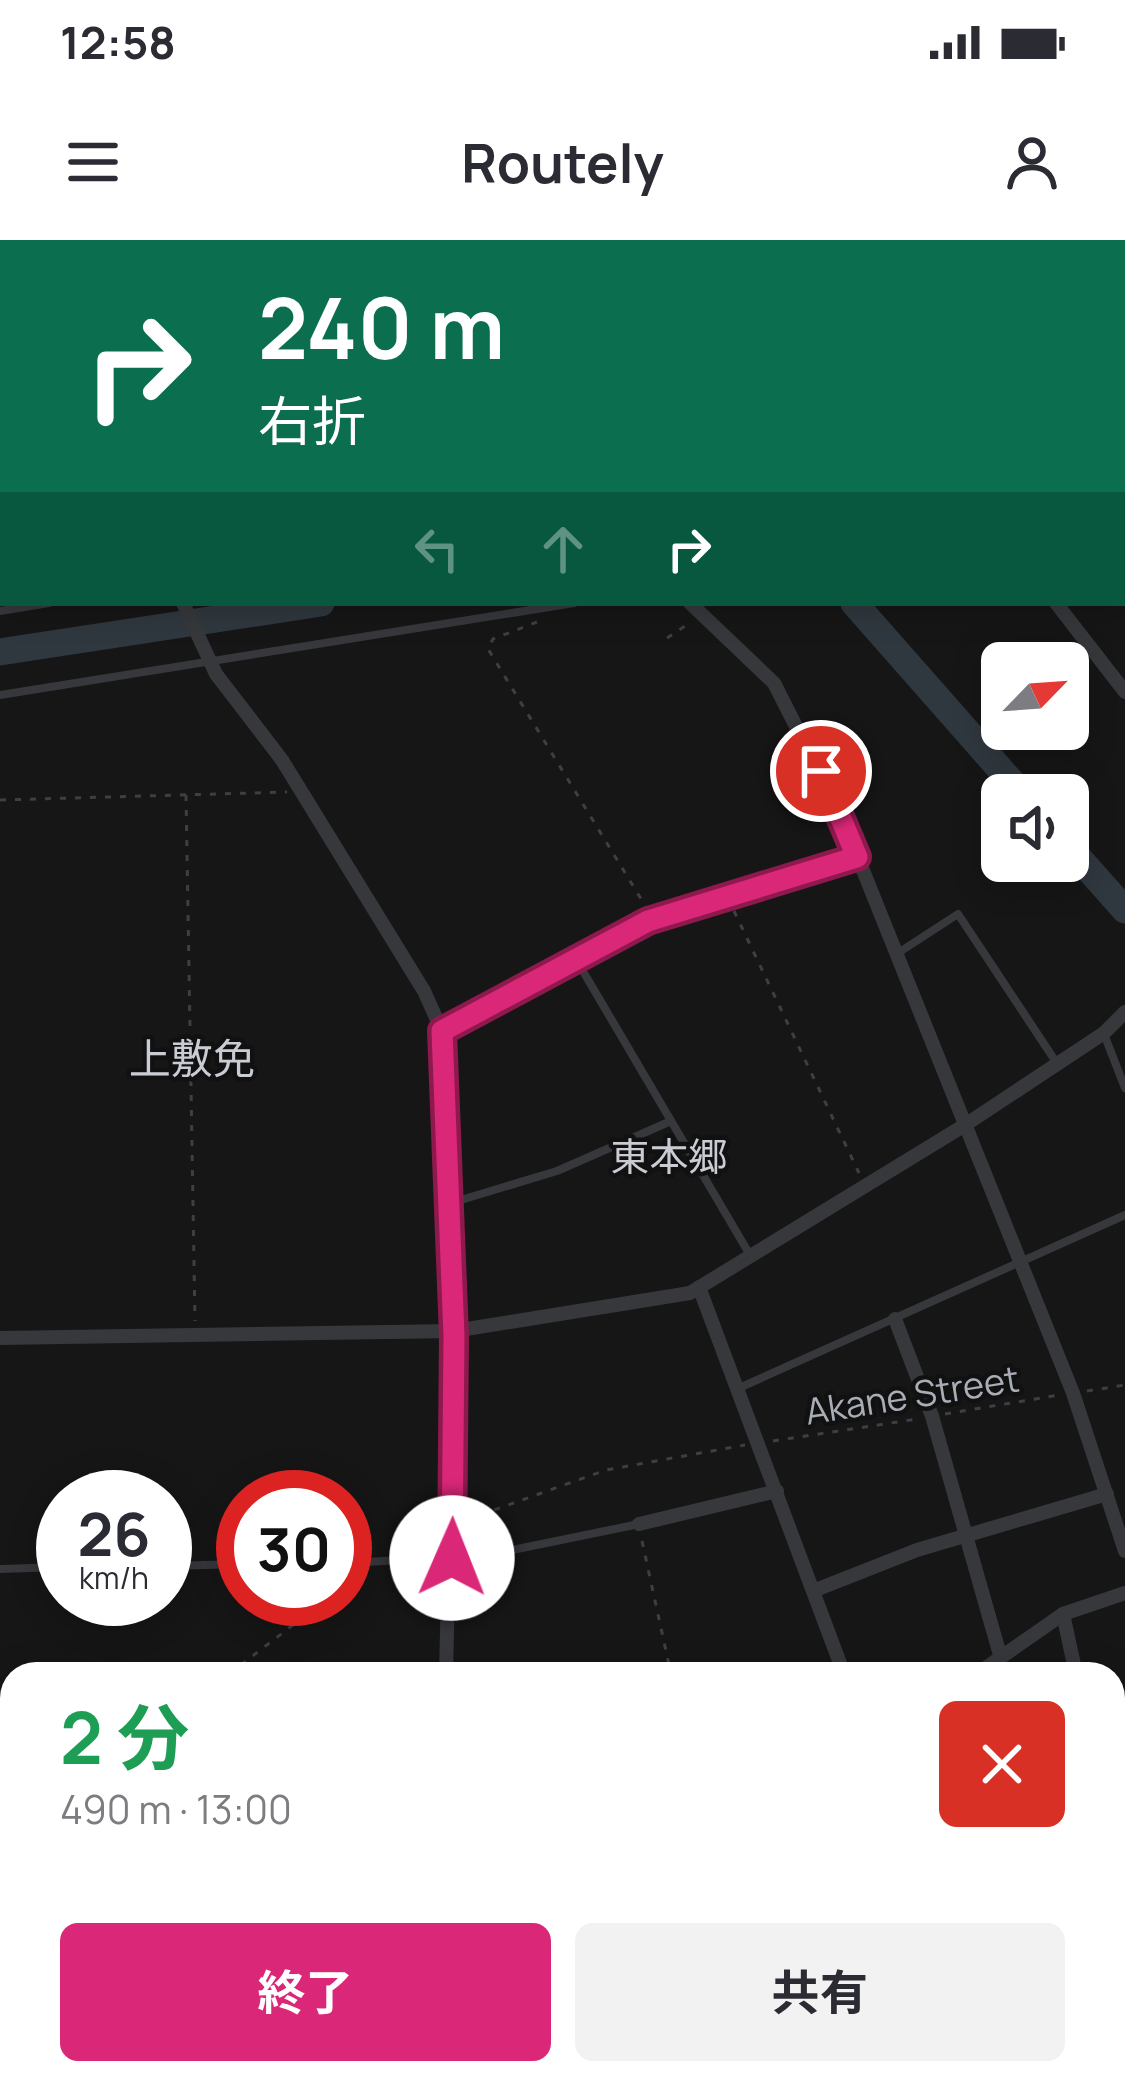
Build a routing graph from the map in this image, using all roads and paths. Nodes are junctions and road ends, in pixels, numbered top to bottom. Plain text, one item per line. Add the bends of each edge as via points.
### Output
1 (185, 606) edge
2 (554, 606) edge
3 (694, 606) edge
4 (1059, 606) edge
5 (703, 614) junction
6 (536, 622) dead end
7 (667, 638) dead end
8 (207, 657) junction
9 (1125, 692) edge
10 (0, 694) edge
11 (301, 791) junction
12 (186, 795) junction
13 (0, 800) edge
14 (857, 857) junction
15 (728, 896) junction
16 (654, 919) junction
17 (897, 954) junction
18 (576, 960) junction
19 (1125, 1012) edge
20 (442, 1031) junction
21 (1104, 1033) junction
22 (1057, 1064) junction
23 (1125, 1088) edge
24 (671, 1121) junction
25 (965, 1125) junction
26 (865, 1185) junction
27 (451, 1203) junction
28 (1125, 1215) edge
29 (749, 1255) junction
30 (1020, 1262) junction
31 (699, 1287) junction
32 (895, 1319) junction
33 (454, 1331) junction
34 (195, 1335) junction
35 (0, 1338) edge
36 (1125, 1385) edge
37 (738, 1388) junction
38 (1084, 1391) dead end
39 (1064, 1394) dead end
40 (932, 1416) junction
41 (767, 1442) dead end
42 (750, 1444) dead end
43 (776, 1491) junction
44 (1107, 1494) junction
45 (460, 1522) dead end
46 (639, 1524) junction
47 (443, 1528) dead end
48 (966, 1534) junction
49 (410, 1547) dead end
50 (1125, 1551) edge
51 (452, 1558) junction
52 (372, 1562) edge
53 (0, 1568) edge
54 (36, 1568) edge
55 (813, 1591) junction
56 (1125, 1593) edge
57 (1063, 1615) junction
58 (292, 1626) edge
59 (1000, 1655) junction
60 (245, 1662) edge
61 (447, 1662) edge
62 (668, 1662) edge
63 (840, 1662) edge
64 (992, 1662) edge
65 (1073, 1662) edge

1 - 8 street
2 - 8 lane
3 - 5 street
4 - 9 street
5 - 7 path
5 - 14 street via 774,683
6 - 16 path via 493,639 488,649
8 - 10 lane
8 - 11 street
11 - 12 path
11 - 20 street
12 - 13 path
12 - 34 path
14 - 15 street
14 - 17 street
15 - 16 street
15 - 26 path
16 - 18 street
17 - 22 lane via 958,914
17 - 25 street
18 - 20 street
18 - 24 lane
19 - 21 street
20 - 27 street
21 - 22 street
21 - 23 lane
22 - 25 street
24 - 27 lane via 556,1171
24 - 29 lane
25 - 26 street
25 - 30 street
26 - 29 street
27 - 33 street
28 - 30 lane
29 - 31 street
30 - 32 lane
30 - 44 street
31 - 33 street
31 - 37 street
32 - 37 lane
32 - 40 street
33 - 34 street
33 - 51 street
34 - 35 street
36 - 38 path
37 - 43 street
39 - 40 path, Akane Street
40 - 41 path, Akane Street
40 - 48 street
42 - 45 path via 606,1470
43 - 46 street
43 - 55 street
44 - 48 street
44 - 50 street
46 - 51 lane
46 - 62 path
47 - 49 path
48 - 55 street
48 - 59 street
51 - 52 lane
51 - 61 street
53 - 54 lane
55 - 63 street
56 - 57 street
57 - 59 street
57 - 65 street
58 - 60 path
59 - 64 street

